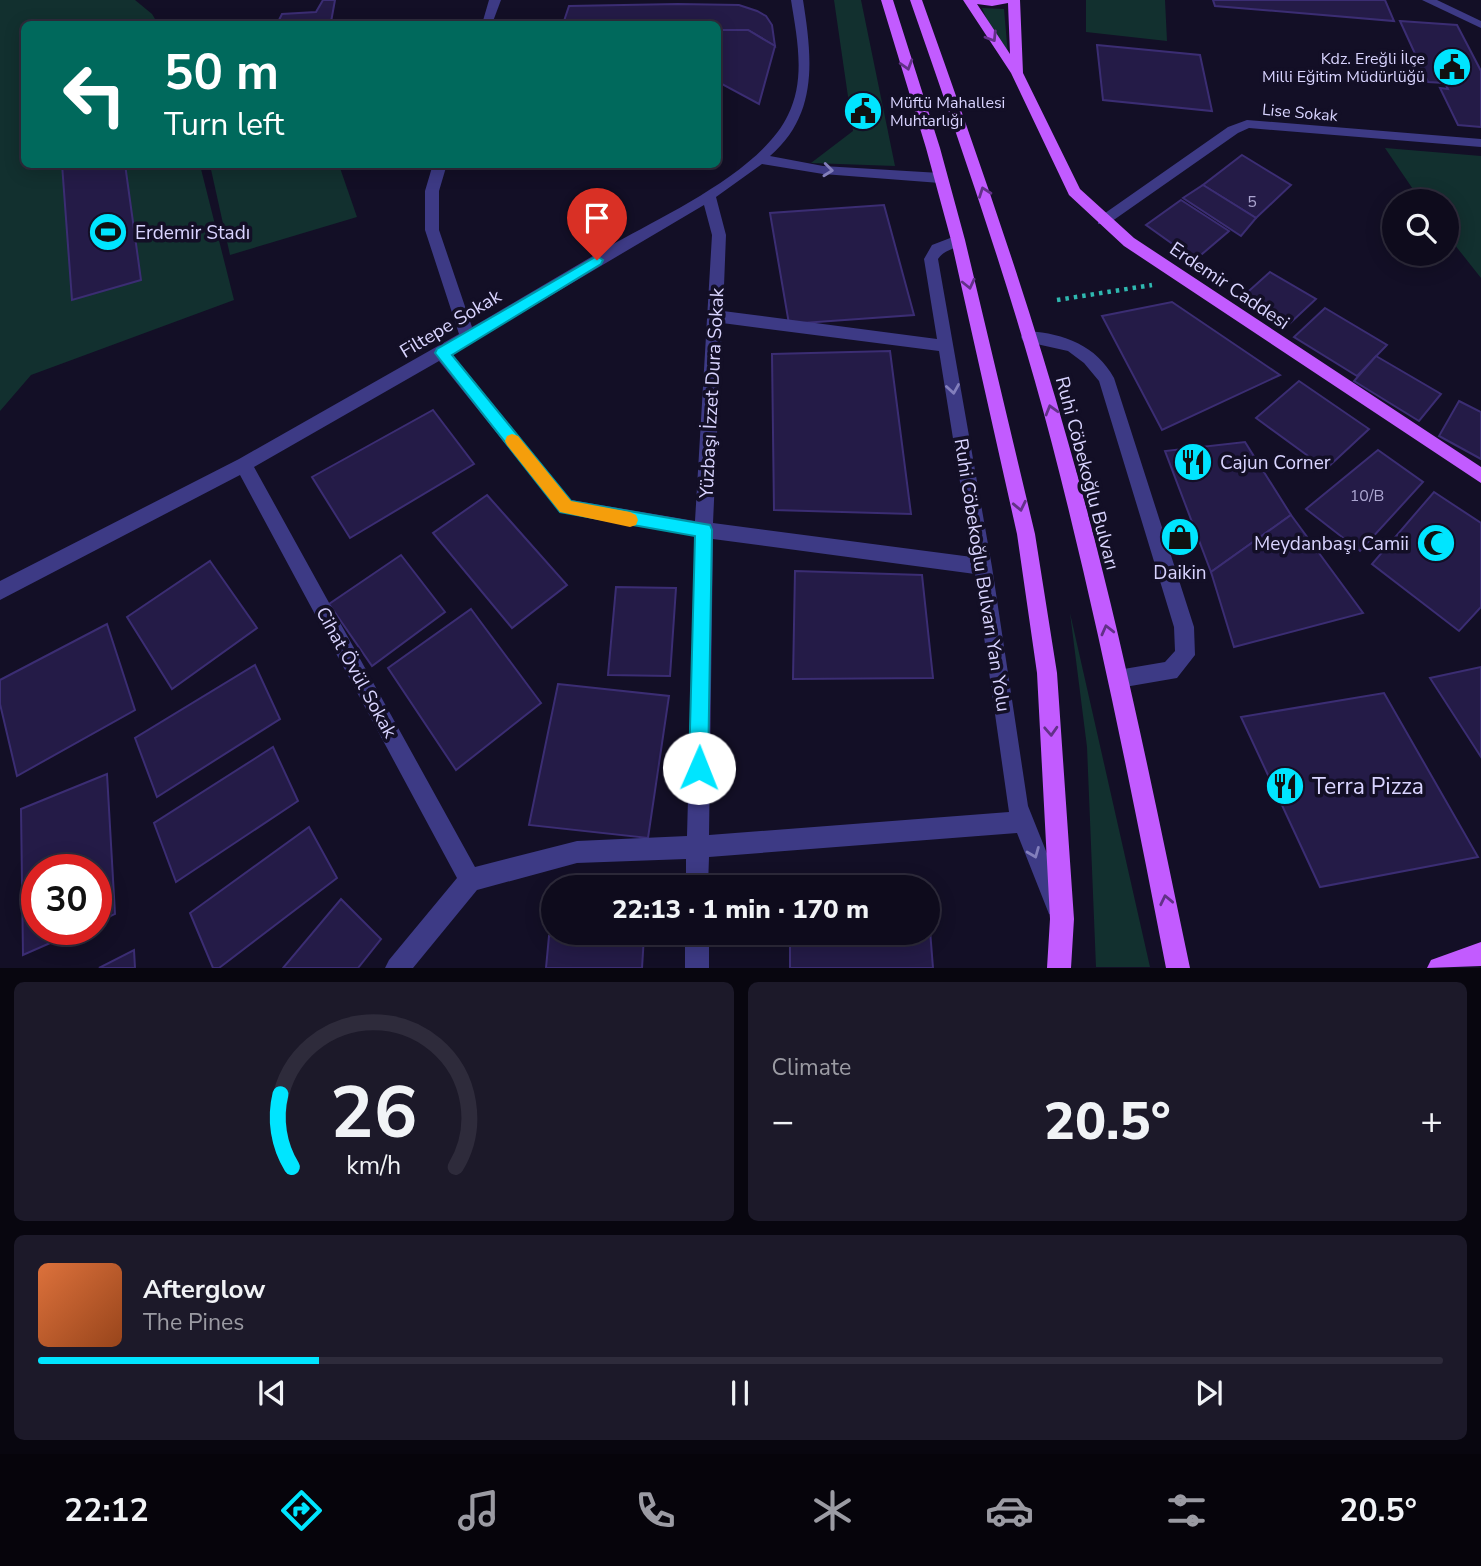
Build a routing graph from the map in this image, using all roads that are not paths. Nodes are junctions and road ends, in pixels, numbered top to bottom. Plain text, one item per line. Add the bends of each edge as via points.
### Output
1 (495, 0) edge
2 (797, 0) edge
3 (887, 0) edge
4 (916, 0) edge
5 (969, 0) edge
6 (976, 0) edge
7 (1008, 0) edge
8 (1014, 0) edge
9 (1428, 0) edge
10 (488, 21) edge
11 (1481, 25) edge
12 (1017, 73) junction
13 (1481, 143) edge
14 (761, 159) junction
15 (439, 168) edge
16 (940, 178) junction
17 (708, 194) junction
18 (1103, 221) junction
19 (958, 240) junction
20 (713, 316) junction
21 (1029, 337) junction
22 (468, 338) junction
23 (946, 346) junction
24 (442, 353) junction
25 (244, 465) junction
26 (1481, 476) edge
27 (704, 530) junction
28 (983, 567) junction
29 (0, 591) edge
30 (1119, 678) junction
31 (1023, 822) junction
32 (697, 847) junction
33 (697, 875) edge
34 (470, 880) junction
35 (1062, 919) junction
36 (697, 945) edge
37 (1481, 954) edge
38 (397, 968) edge
39 (697, 968) edge
40 (1059, 968) edge
41 (1178, 968) edge
42 (1440, 968) edge

1 - 10 street
2 - 14 street, Filtepe Sokak via 808,72 800,105 785,134
3 -> 16 main road
21 -> 4 main road, Ruhi Cöbekoğlu Bulvarı
5 -> 12 main road, Erdemir Caddesi
6 - 7 main road
8 - 12 main road, Erdemir Caddesi
9 - 11 street
12 - 18 main road, Erdemir Caddesi via 1070,187
13 - 18 street, Lise Sokak via 1247,124
14 -> 16 street via 823,170
14 - 17 street, Filtepe Sokak
15 - 22 street via 432,191 432,229
16 - 19 main road
17 - 20 street, Yüzbaşı İzzet Dura Sokak via 719,235
17 - 22 street, Filtepe Sokak
18 - 26 main road, Erdemir Caddesi
19 - 23 street, Ruhi Cöbekoğlu Bulvarı Yan Yolu via 937,249 931,258
19 -> 35 main road via 1034,585 1047,673
20 - 23 street
20 - 27 street, Yüzbaşı İzzet Dura Sokak
30 -> 21 main road, Ruhi Cöbekoğlu Bulvarı
21 - 30 street via 1073,345 1087,353 1106,378 1184,627 1185,655 1170,671
22 - 24 street, Filtepe Sokak
23 -> 28 street, Ruhi Cöbekoğlu Bulvarı Yan Yolu
24 - 25 street, Filtepe Sokak
24 - 27 street via 566,507
25 - 29 street, Filtepe Sokak
25 - 34 street, Cihat Övül Sokak
27 - 28 street
27 - 32 street, Yüzbaşı İzzet Dura Sokak
28 - 31 street, Ruhi Cöbekoğlu Bulvarı Yan Yolu
41 -> 30 main road, Ruhi Cöbekoğlu Bulvarı
31 - 32 street
31 -> 35 street, Ruhi Cöbekoğlu Bulvarı Yan Yolu
32 - 33 street, Yüzbaşı İzzet Dura Sokak
32 - 34 street via 577,852
34 - 38 street
35 - 40 main road
36 - 39 street
37 - 42 main road

